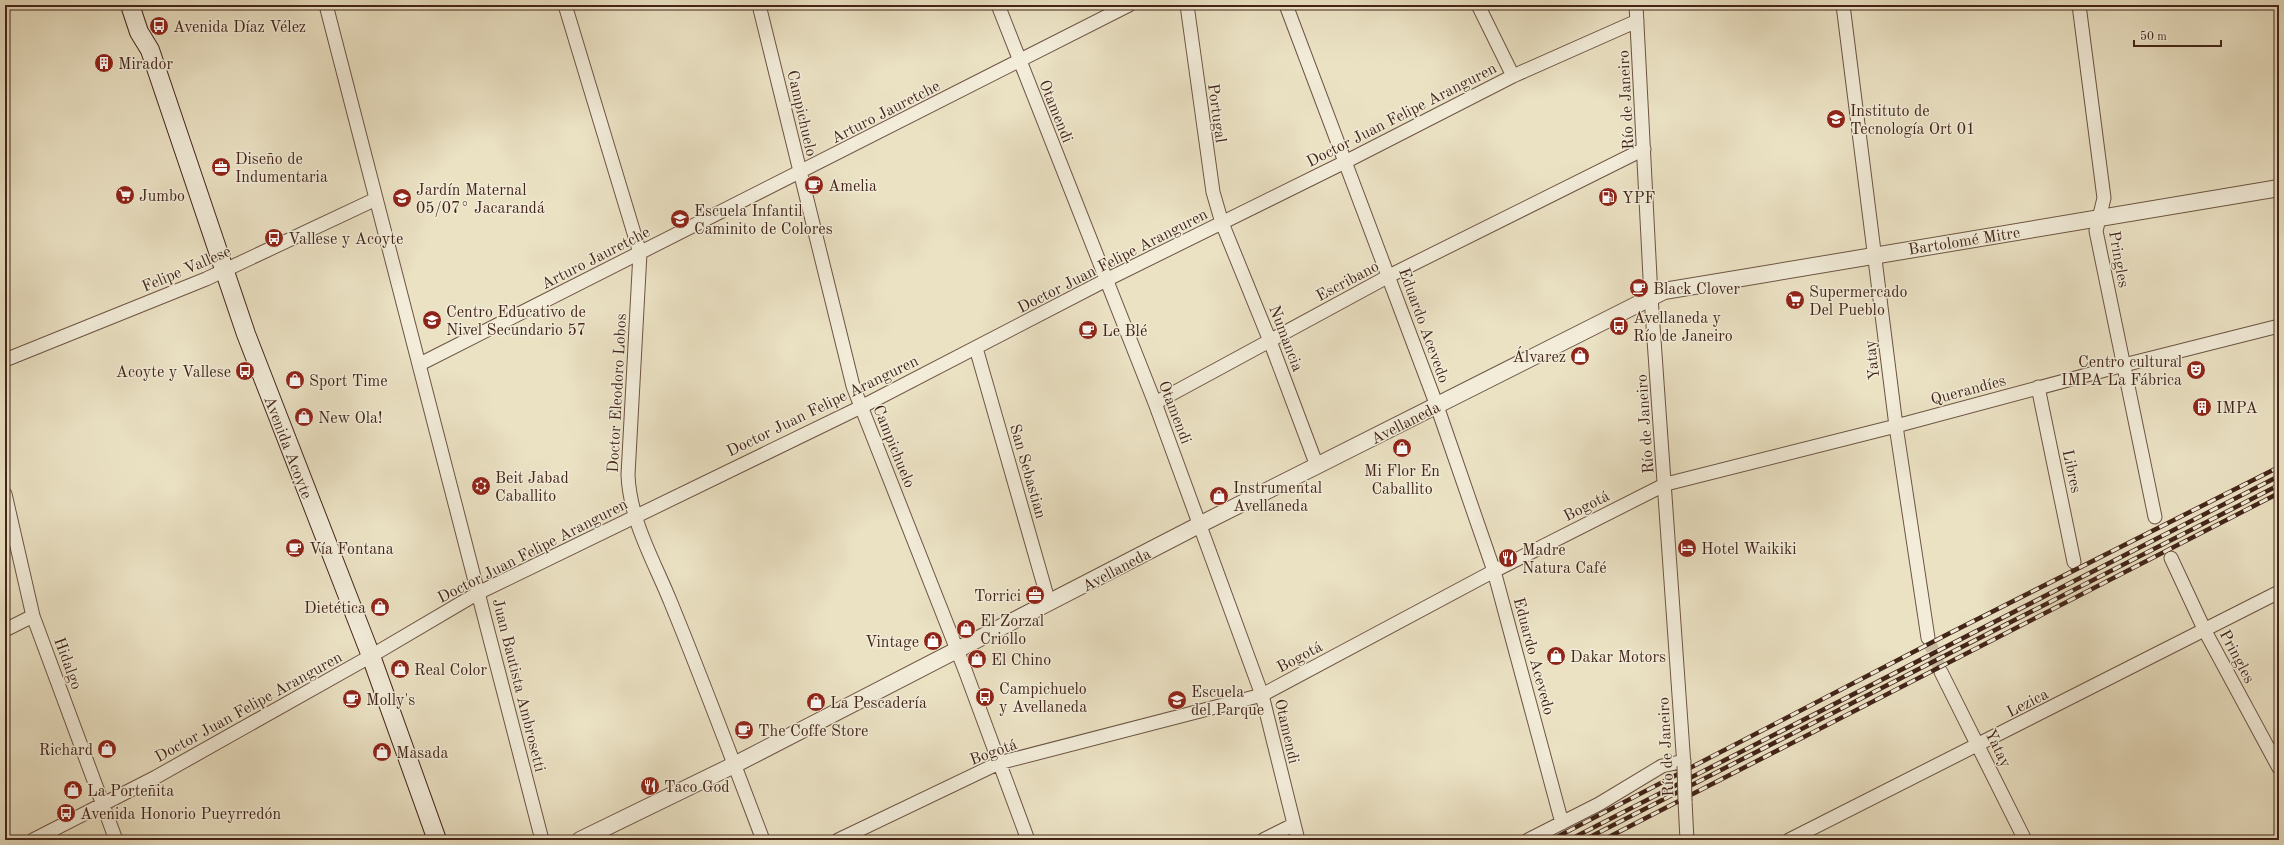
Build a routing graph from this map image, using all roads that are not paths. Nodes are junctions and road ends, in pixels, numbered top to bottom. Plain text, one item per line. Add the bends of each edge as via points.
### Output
1 (130, 5) edge
2 (141, 5) edge
3 (326, 5) edge
4 (565, 5) edge
5 (759, 5) edge
6 (998, 5) edge
7 (1129, 5) edge
8 (1187, 5) edge
9 (1286, 5) edge
10 (1478, 5) edge
11 (1636, 5) edge
12 (1843, 5) edge
13 (2079, 5) edge
14 (1637, 21) junction
15 (150, 50) junction
16 (1020, 62) junction
17 (1513, 76) junction
18 (1644, 149) junction
19 (1345, 162) junction
20 (799, 173) junction
21 (2279, 188) edge
22 (376, 199) junction
23 (2099, 218) junction
24 (1222, 223) junction
25 (640, 253) junction
26 (1875, 254) junction
27 (225, 270) junction
28 (1389, 276) junction
29 (1106, 280) junction
30 (1651, 297) junction
31 (2279, 326) edge
32 (1270, 341) junction
33 (976, 348) junction
34 (5, 360) edge
35 (420, 364) junction
36 (2124, 365) junction
37 (2038, 388) junction
38 (1155, 403) junction
39 (861, 406) junction
40 (1437, 406) junction
41 (1896, 426) junction
42 (1317, 466) junction
43 (1666, 484) junction
44 (5, 494) edge
45 (634, 517) junction
46 (2155, 517) dead end
47 (1199, 525) junction
48 (2171, 558) dead end
49 (2074, 562) dead end
50 (1494, 571) junction
51 (2279, 592) edge
52 (478, 593) junction
53 (1049, 604) junction
54 (33, 616) junction
55 (5, 630) edge
56 (2205, 631) junction
57 (1928, 638) tunnel mouth
58 (957, 650) junction
59 (371, 656) junction
60 (1941, 672) tunnel mouth
61 (1262, 695) junction
62 (1979, 746) junction
63 (999, 763) junction
64 (1684, 763) junction
65 (734, 765) junction
66 (2279, 768) edge
67 (104, 805) junction
68 (1562, 823) junction
69 (1294, 825) junction
70 (33, 840) edge
71 (116, 840) edge
72 (437, 840) edge
73 (542, 840) edge
74 (580, 840) edge
75 (763, 840) edge
76 (838, 840) edge
77 (1028, 840) edge
78 (1263, 840) edge
79 (1298, 840) edge
80 (1528, 840) edge
81 (1687, 840) edge
82 (1789, 840) edge
83 (2024, 840) edge

1 - 15 main road, Avenida Acoyte via 139,32
2 - 15 main road, Avenida Acoyte via 150,29
3 - 22 street, Juan Bautista Ambrosetti
4 - 25 street, Doctor Eleodoro Lobos
5 - 20 street, Campichuelo
6 - 16 street, Otamendi
7 - 16 street, Arturo Jauretche
8 - 24 street, Portugal via 1209,169
9 - 19 street, Eduardo Acevedo
10 - 17 street
11 - 14 street, Río de Janeiro
12 - 26 street, Yatay
13 - 23 street, Pringles via 2104,198
14 - 17 street, Doctor Juan Felipe Aranguren
14 - 18 street, Río de Janeiro
15 - 27 main road, Avenida Acoyte
16 - 20 street, Arturo Jauretche
16 - 29 street, Otamendi
17 - 19 street, Doctor Juan Felipe Aranguren
18 - 28 street, Escribano
18 - 30 street, Río de Janeiro
19 - 24 street, Doctor Juan Felipe Aranguren
19 - 28 street, Eduardo Acevedo
20 - 25 street, Arturo Jauretche
20 - 39 street, Campichuelo via 853,386
21 - 23 street, Bartolomé Mitre
22 - 27 street, Felipe Vallese
22 - 35 street, Juan Bautista Ambrosetti
23 - 26 street, Bartolomé Mitre
23 - 36 street, Pringles via 2096,231
24 - 29 street, Doctor Juan Felipe Aranguren
24 - 32 street, Numancia
25 - 35 street, Arturo Jauretche
25 - 45 street, Doctor Eleodoro Lobos via 628,475
26 - 30 street, Bartolomé Mitre via 1664,291
26 - 41 street, Yatay
27 - 34 street, Felipe Vallese
27 - 59 main road, Avenida Acoyte via 260,372
28 - 32 street, Escribano
28 - 40 street, Eduardo Acevedo
29 - 33 street, Doctor Juan Felipe Aranguren
29 - 38 street, Otamendi
30 - 40 street, Avellaneda
30 - 43 street, Río de Janeiro
31 - 36 street, Querandíes
32 - 38 street, Escribano
32 - 42 street, Numancia
33 - 39 street, Doctor Juan Felipe Aranguren
33 - 53 street, San Sebastian
35 - 52 street, Juan Bautista Ambrosetti
36 - 37 street, Querandíes
36 - 46 street, Pringles
37 - 41 street, Querandíes
37 - 49 street, Libres
38 - 47 street, Otamendi
39 - 45 street, Doctor Juan Felipe Aranguren
39 - 58 street, Campichuelo
40 - 42 street, Avellaneda
40 - 50 street, Eduardo Acevedo
41 - 43 street, Querandíes
41 - 57 street, Yatay
42 - 47 street, Avellaneda
43 - 50 street, Bogotá
43 - 64 street, Río de Janeiro
44 - 54 street, Hidalgo
45 - 52 street, Doctor Juan Felipe Aranguren
45 - 65 street, Doctor Eleodoro Lobos via 671,603
47 - 53 street, Avellaneda
47 - 61 street, Otamendi
48 - 56 street, Pringles
50 - 61 street, Bogotá
50 - 68 street, Eduardo Acevedo
51 - 56 street, Lezica
52 - 59 street, Doctor Juan Felipe Aranguren
52 - 73 street, Juan Bautista Ambrosetti
53 - 58 street, Avellaneda
54 - 55 street
54 - 67 street, Hidalgo
56 - 62 street, Lezica
56 - 66 street, Pringles
58 - 63 street, Campichuelo
58 - 65 street, Avellaneda
59 - 67 street, Doctor Juan Felipe Aranguren
59 - 72 main road, Avenida Acoyte
60 - 62 street, Yatay
61 - 63 street, Bogotá
61 - 69 street, Otamendi
62 - 82 street, Lezica
62 - 83 street, Yatay
63 - 76 street, Bogotá
63 - 77 street, Campichuelo
64 - 68 street via 1662,766
64 - 81 street, Río de Janeiro, bridge
65 - 74 street, Avellaneda
65 - 75 street, Doctor Eleodoro Lobos
67 - 70 street, Doctor Juan Felipe Aranguren
67 - 71 street, Hidalgo
68 - 80 street
69 - 78 street
69 - 79 street, Otamendi

